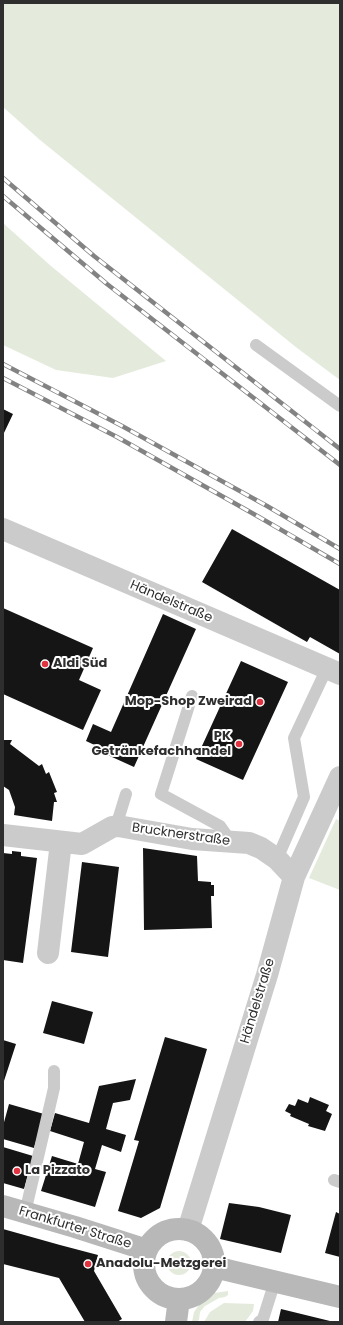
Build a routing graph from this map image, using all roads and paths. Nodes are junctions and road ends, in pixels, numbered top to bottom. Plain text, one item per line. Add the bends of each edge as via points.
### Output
1 (256, 345) dead end
2 (340, 406) edge
3 (3, 529) edge
4 (333, 671) edge
5 (192, 696) dead end
6 (340, 777) edge
7 (126, 794) dead end
8 (118, 826) junction
9 (3, 835) edge
10 (61, 842) junction
11 (232, 843) junction
12 (277, 859) junction
13 (294, 877) junction
14 (48, 953) dead end
15 (54, 1071) dead end
16 (3, 1206) edge
17 (25, 1212) junction
18 (188, 1230) junction
19 (147, 1250) junction
20 (214, 1267) junction
21 (275, 1282) junction
22 (340, 1297) edge
23 (179, 1299) junction
24 (262, 1321) edge
25 (176, 1322) edge

1 - 2 lane
3 - 4 street, Händelstraße
4 - 12 lane via 294,738 304,797
5 - 11 lane via 161,794 220,826
6 - 13 street, Händelstraße
7 - 8 lane
8 - 10 street, Brucknerstraße via 82,844
8 - 11 street, Brucknerstraße
9 - 10 street, Brucknerstraße
10 - 14 street
11 - 12 street, Brucknerstraße via 261,848
12 - 13 street, Brucknerstraße
13 - 18 street, Händelstraße via 267,975
15 - 17 lane via 54,1088
16 - 17 main road, Frankfurter Straße
17 - 19 main road, Frankfurter Straße
18 - 19 main road via 178,1229 159,1235
18 - 20 main road via 199,1235 207,1244 213,1255
19 - 23 main road via 144,1263 146,1277 154,1288 166,1296
20 - 21 main road
20 - 23 main road via 210,1279 202,1289 192,1296
21 - 22 main road
21 - 24 lane
23 - 25 main road

